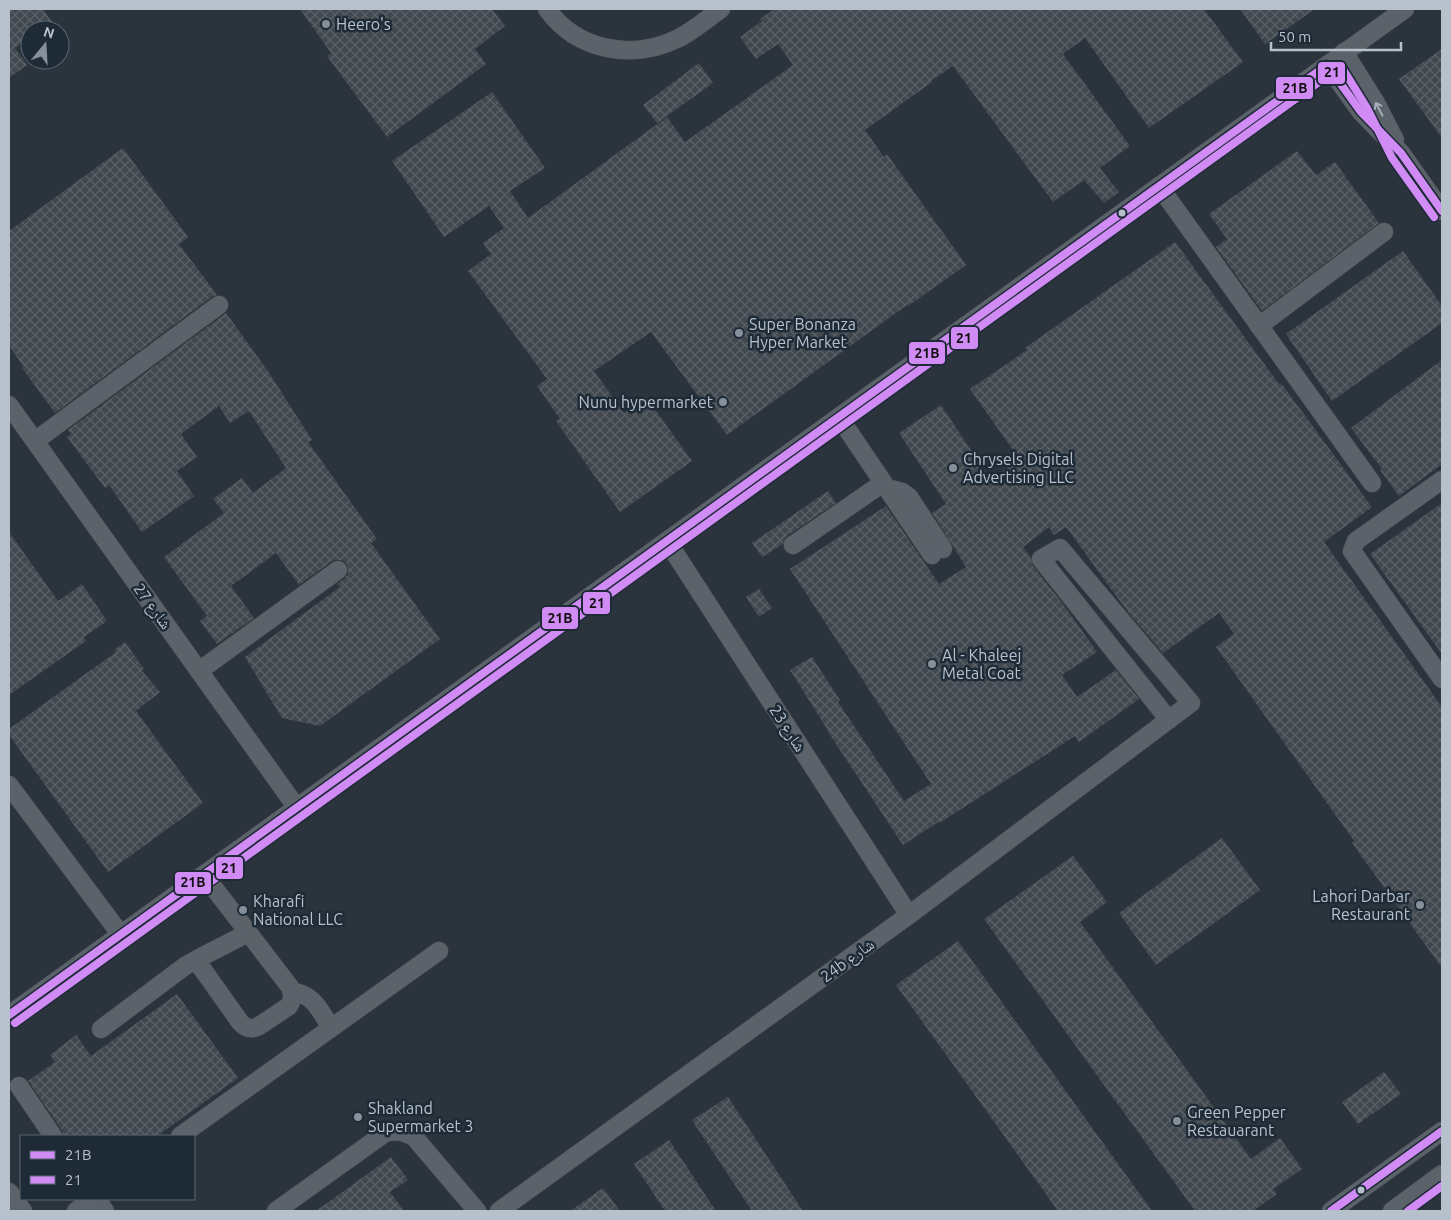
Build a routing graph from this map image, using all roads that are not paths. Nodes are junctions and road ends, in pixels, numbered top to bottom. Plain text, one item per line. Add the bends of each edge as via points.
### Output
1 (547, 9) edge
2 (721, 9) edge
3 (1405, 9) edge
4 (1344, 52) junction
5 (1327, 65) junction
6 (1401, 153) junction
7 (1159, 186) junction
8 (1442, 210) edge
9 (1384, 232) dead end
10 (219, 305) dead end
11 (1259, 326) junction
12 (9, 405) edge
13 (838, 417) junction
14 (15, 425) edge
15 (35, 441) junction
16 (1442, 480) edge
17 (1372, 483) dead end
18 (885, 485) junction
19 (667, 541) junction
20 (793, 544) dead end
21 (938, 552) dead end
22 (338, 570) dead end
23 (199, 671) junction
24 (1442, 679) edge
25 (1169, 720) junction
26 (9, 785) edge
27 (297, 808) junction
28 (204, 875) junction
29 (909, 915) junction
30 (248, 933) junction
31 (121, 934) junction
32 (439, 951) dead end
33 (196, 960) junction
34 (292, 992) junction
35 (9, 1015) edge
36 (331, 1028) junction
37 (101, 1029) dead end
38 (19, 1086) dead end
39 (1442, 1131) edge
40 (52, 1135) edge
41 (181, 1135) edge
42 (1442, 1174) edge
43 (9, 1192) edge
44 (93, 1200) edge
45 (96, 1200) edge
46 (22, 1211) edge
47 (76, 1211) edge
48 (105, 1211) edge
49 (276, 1211) edge
50 (477, 1211) edge
51 (499, 1211) edge
52 (1331, 1211) edge
53 (1392, 1211) edge

1 - 2 street via 565,29 588,42 613,49 639,49 667,43 680,38
3 - 4 street
4 - 5 street
6 -> 4 street via 1376,103
5 - 6 street via 1361,112
5 - 7 street
6 - 8 street
7 - 11 street
7 - 13 street
9 - 11 street
10 - 15 street
11 - 17 street
12 - 14 street, شارع 27
13 - 18 street
13 - 19 street
14 - 15 street, شارع 27
15 - 23 street, شارع 27
16 - 24 street via 1356,541 1352,551
18 - 20 street
18 - 21 street
19 - 27 street
19 - 29 street, شارع 23
22 - 23 street
23 - 27 street, شارع 27
25 - 25 street, 24b شارع via 1191,704 1060,548 1041,559
25 - 29 street, 24b شارع
26 - 31 street
27 - 28 street
28 - 30 street
28 - 31 street
29 - 51 street, 24b شارع
30 - 33 street
30 - 34 street
31 - 35 street
32 - 36 street
33 - 34 street via 240,1022 249,1028 254,1029 288,1006
33 - 37 street
34 - 36 street via 313,1000
36 - 41 street
38 - 40 street
39 - 52 street
42 - 53 street
43 - 46 street
44 - 47 street
45 - 48 street
49 - 50 street via 385,1133 397,1131 415,1138

